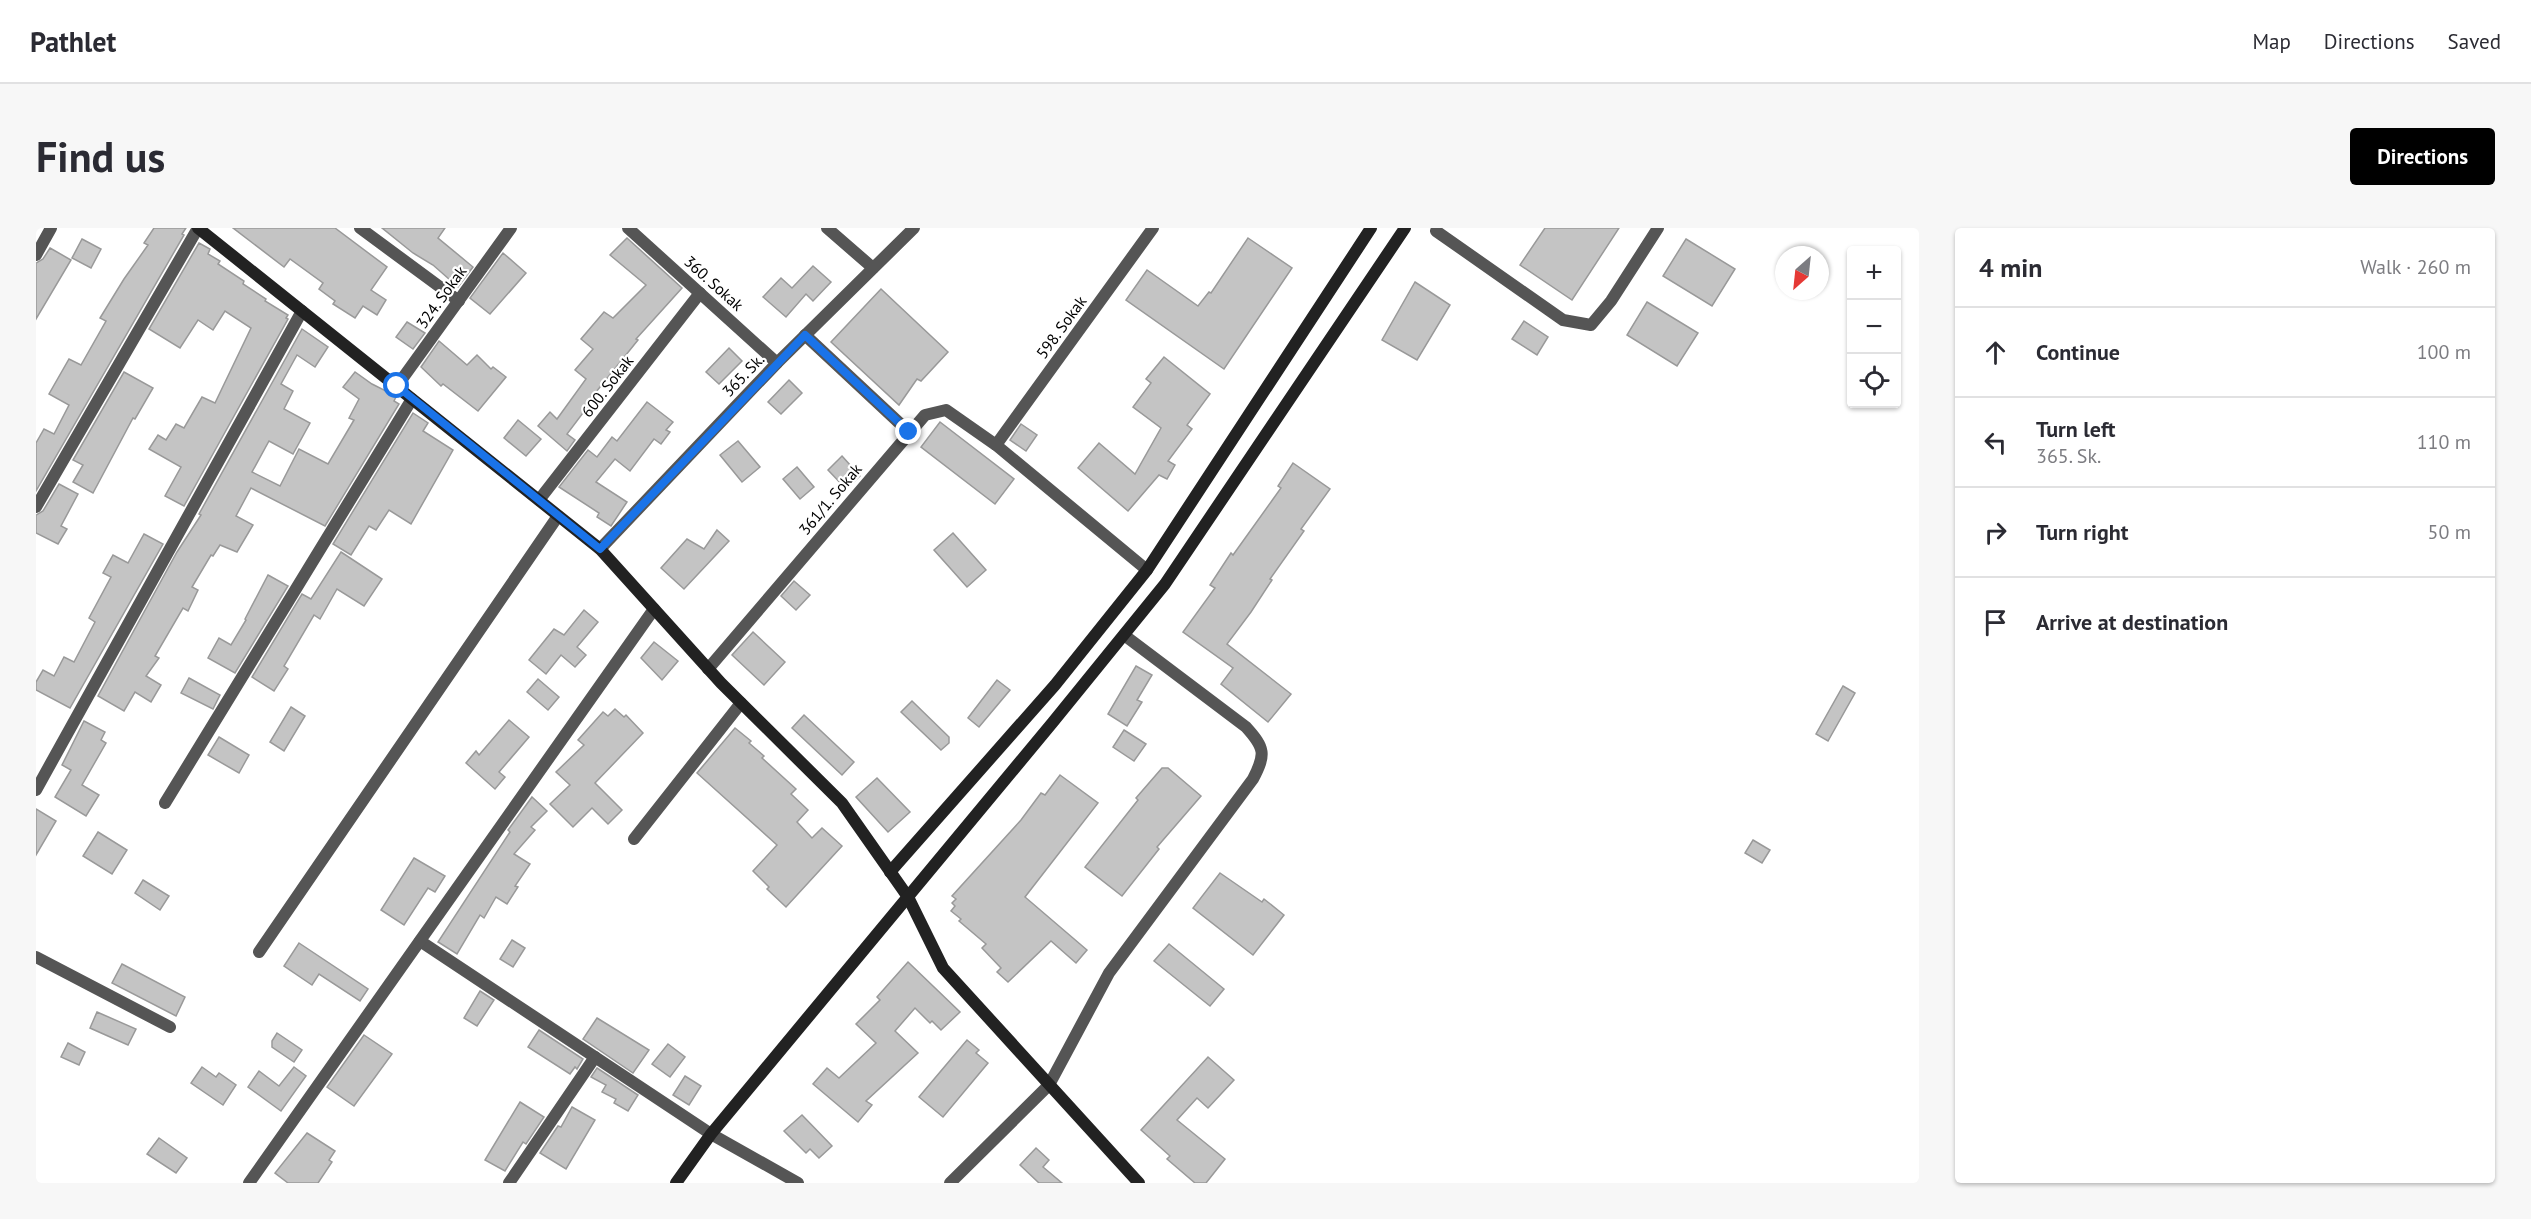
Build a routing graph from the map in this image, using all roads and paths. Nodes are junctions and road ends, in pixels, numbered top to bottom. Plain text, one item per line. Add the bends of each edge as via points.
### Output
1 (51, 228) edge
2 (198, 228) edge
3 (360, 228) edge
4 (511, 228) edge
5 (628, 228) edge
6 (826, 228) edge
7 (914, 228) edge
8 (1153, 228) edge
9 (1371, 228) edge
10 (1405, 228) edge
11 (1658, 228) edge
12 (1436, 231) dead end
13 (36, 255) edge
14 (873, 268) junction
15 (700, 293) junction
16 (459, 301) junction
17 (302, 311) junction
18 (805, 335) junction
19 (777, 363) junction
20 (397, 386) junction
21 (412, 399) junction
22 (909, 432) junction
23 (996, 445) junction
24 (539, 500) junction
25 (36, 507) edge
26 (558, 516) junction
27 (600, 549) junction
28 (1147, 570) junction
29 (654, 609) junction
30 (1124, 635) junction
31 (708, 669) junction
32 (741, 703) junction
33 (36, 790) edge
34 (165, 803) dead end
35 (634, 839) dead end
36 (890, 872) junction
37 (908, 897) junction
38 (420, 941) junction
39 (260, 952) dead end
40 (36, 957) edge
41 (170, 1027) dead end
42 (595, 1057) junction
43 (1049, 1085) junction
44 (711, 1134) junction
45 (249, 1183) edge
46 (509, 1183) edge
47 (676, 1183) edge
48 (798, 1183) edge
49 (950, 1183) edge
50 (1139, 1183) edge

1 - 13 street
2 - 17 street
2 - 25 street
3 - 16 street
4 - 16 street, 324. Sokak
5 - 15 street, 360. Sokak
6 - 14 street
7 - 14 street, 365. Sk.
8 - 23 street, 598. Sokak
9 - 28 street
10 - 30 street via 1165,584
11 - 12 street via 1591,325 1563,320
14 - 18 street, 365. Sk.
15 - 19 street, 360. Sokak
15 - 24 street, 600. Sokak
16 - 20 street, 324. Sokak
17 - 20 street
17 - 33 street
18 - 19 street, 365. Sk.
18 - 22 street
19 - 27 street, 365. Sk.
20 - 21 street
21 - 24 street
21 - 34 street
22 - 23 street, 361/1. Sokak via 925,415 946,410
22 - 31 street, 361/1. Sokak
23 - 28 street, 361/1. Sokak
24 - 26 street
26 - 27 street
26 - 39 street
27 - 29 street
28 - 36 street via 1054,685
29 - 31 street
29 - 38 street
30 - 37 street
30 - 43 street via 1246,727 1259,741 1262,761 1253,779 1109,973
31 - 32 street
32 - 35 street
32 - 36 street via 842,803
36 - 37 street
37 - 43 street via 942,968
37 - 44 street
38 - 42 street
38 - 45 street
40 - 41 street
42 - 44 street
42 - 46 street
43 - 49 street
43 - 50 street
44 - 47 street
44 - 48 street

